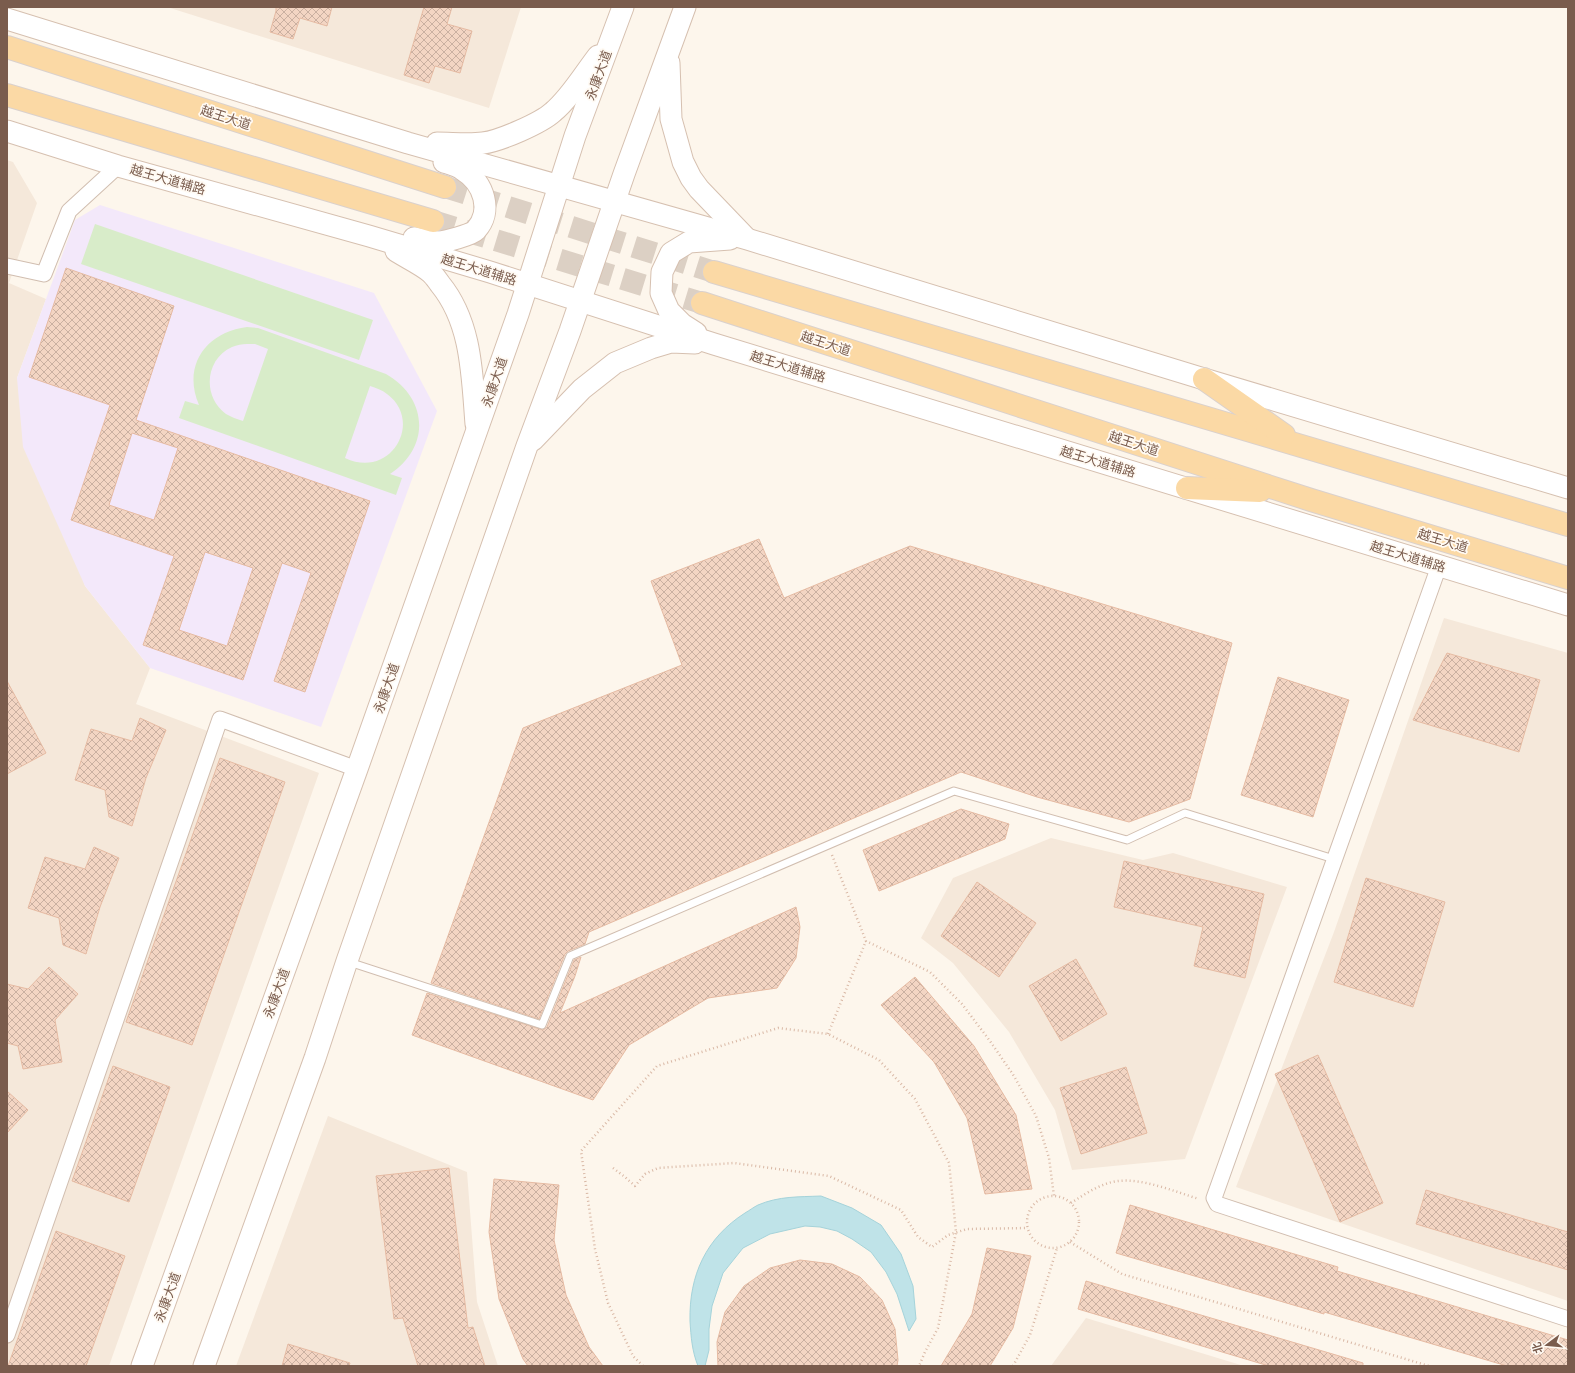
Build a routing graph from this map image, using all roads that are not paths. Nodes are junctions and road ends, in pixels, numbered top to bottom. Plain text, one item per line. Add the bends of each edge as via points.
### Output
1 (623, 7) edge
2 (685, 7) edge
3 (7, 20) edge
4 (611, 39) junction
5 (7, 47) edge
6 (668, 54) junction
7 (7, 95) edge
8 (7, 131) edge
9 (408, 143) junction
10 (118, 166) junction
11 (559, 185) junction
12 (445, 187) tunnel mouth
13 (614, 201) junction
14 (433, 221) tunnel mouth
15 (369, 236) junction
16 (747, 238) junction
17 (7, 266) edge
18 (714, 272) tunnel mouth
19 (528, 284) junction
20 (580, 301) junction
21 (702, 303) tunnel mouth
22 (714, 344) junction
23 (1204, 379) junction
24 (476, 432) junction
25 (527, 446) junction
26 (1300, 446) junction
27 (1187, 488) junction
28 (1568, 488) edge
29 (1286, 492) junction
30 (1568, 525) edge
31 (1439, 566) junction
32 (1568, 578) edge
33 (1568, 605) edge
34 (357, 769) junction
35 (1334, 859) junction
36 (347, 961) junction
37 (1568, 1319) edge
38 (7, 1335) edge
39 (142, 1366) edge
40 (204, 1366) edge

1 - 4 main road, 永康大道
2 - 6 main road
3 - 9 main road
4 - 9 main road via 553,113 533,124 484,143
4 - 11 main road, 永康大道
5 - 12 main road, 越王大道
6 - 13 main road
6 - 16 main road via 671,119 683,162 699,189
7 - 14 main road
8 - 10 main road, 越王大道辅路
9 - 11 main road
9 - 15 main road via 464,170 479,185 485,198 484,217 475,232 438,242 409,237
10 - 15 main road, 越王大道辅路
10 - 17 street via 69,211 44,274
11 - 13 main road
11 - 19 main road, 永康大道
13 - 16 main road
13 - 20 main road
15 - 19 main road, 越王大道辅路
15 - 24 main road via 430,272 447,292 458,311 472,368
16 - 22 main road via 689,242 671,253 662,272 661,293 669,311 682,324
16 - 23 main road
18 - 26 main road
19 - 20 main road, 越王大道辅路
19 - 24 main road, 永康大道
20 - 22 main road, 越王大道辅路
20 - 25 main road
21 - 29 main road, 越王大道
22 - 25 main road via 671,342 614,363 582,389
22 - 27 main road, 越王大道辅路
23 - 26 main road
23 - 28 main road
24 - 34 main road, 永康大道
25 - 36 main road
26 - 30 main road
27 - 29 main road
27 - 31 main road, 越王大道辅路
29 - 32 main road, 越王大道
31 - 33 main road, 越王大道辅路
31 - 35 street
34 - 38 street via 220,719
34 - 39 main road, 永康大道
35 - 36 lane via 1185,813 1127,840 954,791 570,956 542,1025
35 - 37 street via 1214,1194 1214,1201
36 - 40 main road via 315,1058

